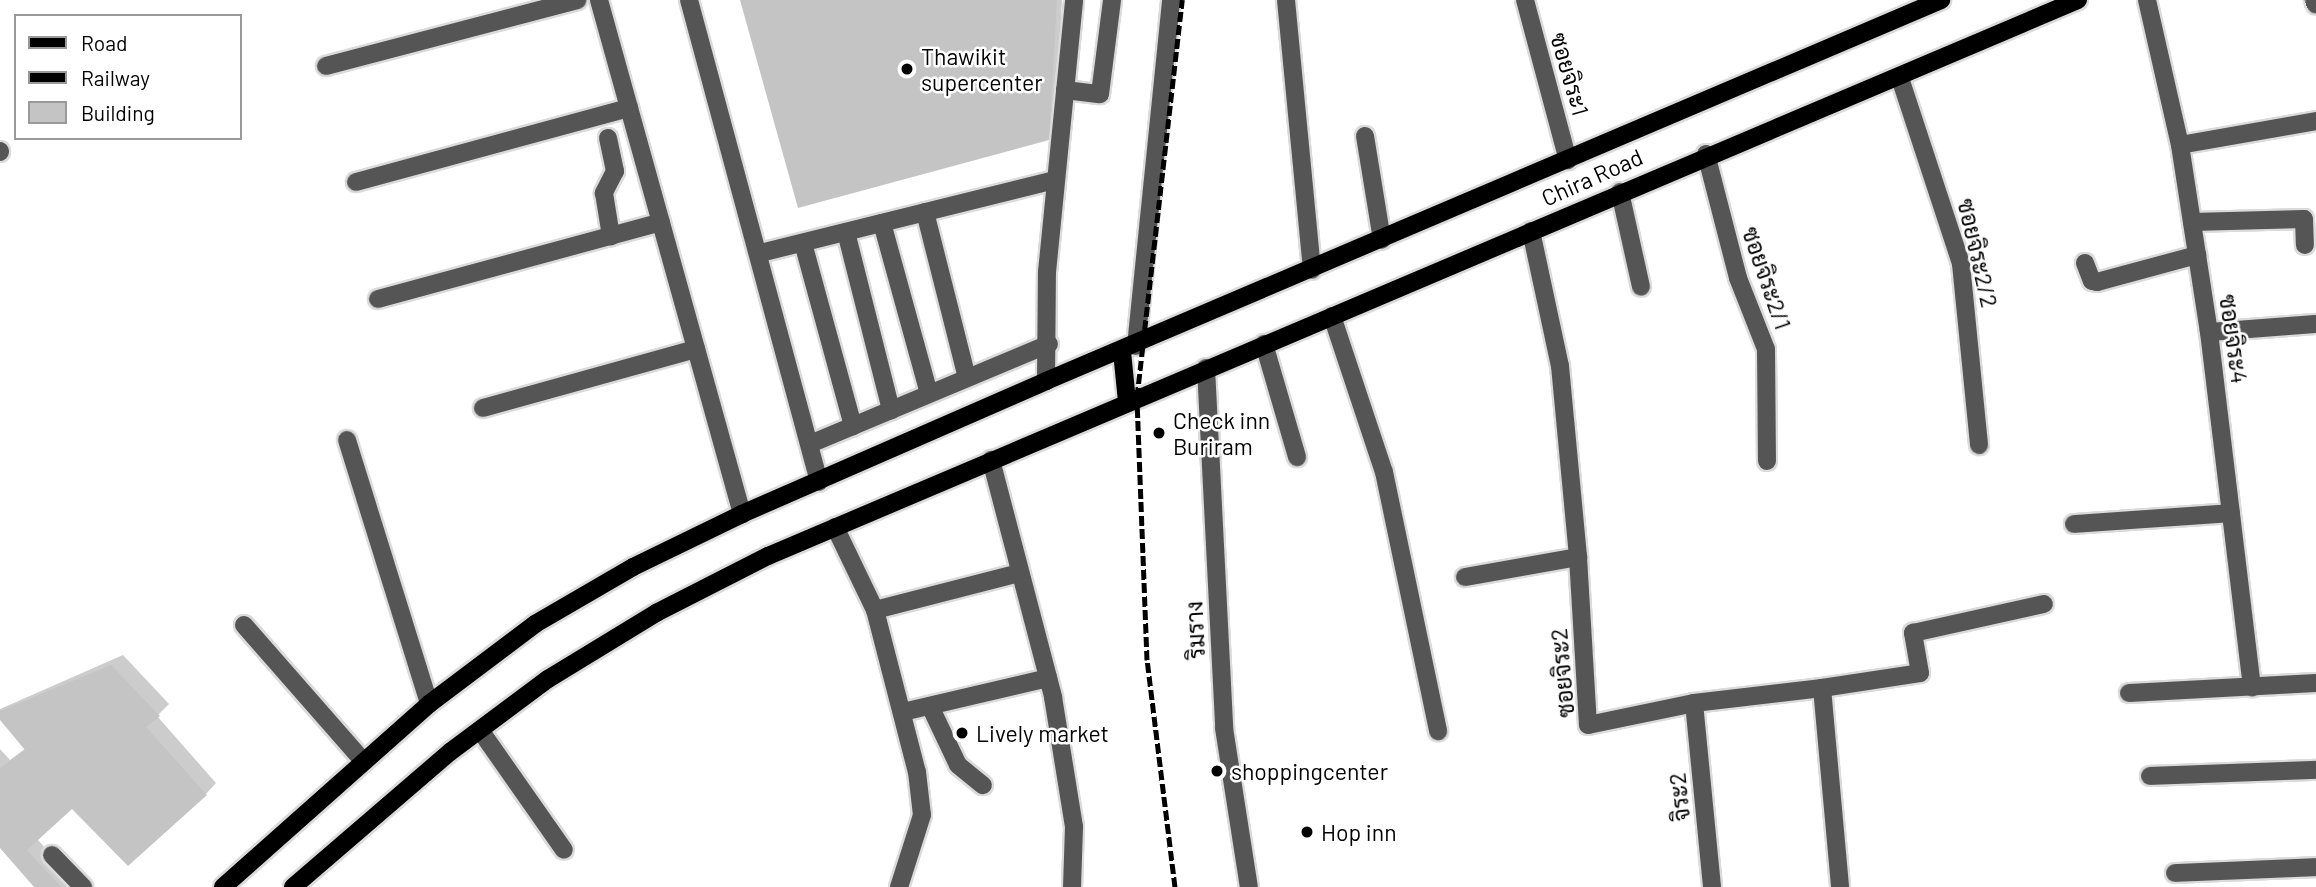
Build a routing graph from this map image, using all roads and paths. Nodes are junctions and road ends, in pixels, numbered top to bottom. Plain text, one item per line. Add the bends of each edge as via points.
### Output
1 (577, 0) edge
2 (599, 0) edge
3 (689, 0) edge
4 (1074, 0) edge
5 (1112, 0) edge
6 (1171, 0) edge
7 (1286, 0) edge
8 (1525, 0) edge
9 (1941, 0) edge
10 (2078, 0) edge
11 (2147, 0) edge
12 (2314, 0) edge
13 (2316, 5) edge
14 (326, 66) dead end
15 (1900, 78) junction
16 (1065, 90) junction
17 (629, 108) junction
18 (2316, 121) edge
19 (1365, 136) dead end
20 (608, 138) dead end
21 (2180, 145) junction
22 (1706, 154) junction
23 (1569, 160) junction
24 (1055, 180) junction
25 (356, 182) dead end
26 (1620, 192) junction
27 (925, 212) junction
28 (661, 222) junction
29 (2192, 222) junction
30 (882, 223) junction
31 (1531, 231) junction
32 (846, 232) junction
33 (611, 236) junction
34 (1382, 240) junction
35 (803, 243) junction
36 (2305, 245) dead end
37 (760, 253) junction
38 (2197, 255) junction
39 (2085, 263) dead end
40 (1312, 270) junction
41 (1641, 288) dead end
42 (378, 299) dead end
43 (1332, 316) junction
44 (2316, 324) edge
45 (2209, 332) junction
46 (1049, 344) junction
47 (1264, 344) junction
48 (696, 349) junction
49 (1129, 349) junction
50 (1206, 368) junction
51 (967, 378) junction
52 (1046, 382) junction
53 (929, 394) junction
54 (1127, 401) junction
55 (483, 408) dead end
56 (891, 410) junction
57 (853, 426) junction
58 (347, 440) dead end
59 (810, 444) junction
60 (1979, 446) dead end
61 (1297, 457) dead end
62 (991, 460) junction
63 (1767, 461) dead end
64 (819, 482) junction
65 (2231, 513) junction
66 (742, 514) junction
67 (2074, 524) dead end
68 (835, 527) junction
69 (1578, 558) junction
70 (1019, 573) junction
71 (1465, 577) dead end
72 (2044, 604) dead end
73 (875, 610) junction
74 (244, 625) dead end
75 (1048, 678) junction
76 (2316, 683) edge
77 (2252, 687) junction
78 (1822, 688) junction
79 (2129, 693) dead end
80 (1694, 703) junction
81 (429, 704) junction
82 (930, 706) junction
83 (903, 712) junction
84 (480, 730) junction
85 (1438, 731) dead end
86 (362, 760) junction
87 (2316, 769) edge
88 (2150, 776) dead end
89 (983, 785) dead end
90 (564, 850) dead end
91 (52, 855) dead end
92 (2316, 867) edge
93 (2175, 873) dead end
94 (83, 887) edge
95 (223, 887) edge
96 (293, 887) edge
97 (899, 887) edge
98 (1072, 887) edge
99 (1249, 887) edge
100 (1712, 887) edge
101 (1840, 887) edge

1 - 14 street
2 - 17 street
3 - 37 street
4 - 16 street
5 - 16 street via 1100,94
6 - 49 street
7 - 40 street
8 - 23 street, ซอยจิระ1
9 - 23 main road, Chira Road
10 - 15 main road, Chira Road
11 - 21 street, ซอยจิระ4
12 - 13 street
15 - 22 main road, Chira Road
15 - 60 street, ซอยจิระ2/2 via 1961,264
16 - 24 street
17 - 25 street
17 - 28 street
18 - 21 street
19 - 34 street
20 - 33 street via 615,170 604,193
21 - 29 street, ซอยจิระ4
22 - 26 main road, Chira Road
22 - 63 street, ซอยจิระ2/1 via 1738,278 1766,349
23 - 34 main road, Chira Road
24 - 27 street
24 - 46 street via 1047,272
26 - 31 main road, Chira Road
26 - 41 street
27 - 30 street
27 - 51 street
28 - 33 street
28 - 48 street
29 - 36 street via 2304,219
29 - 38 street, ซอยจิระ4
30 - 32 street
30 - 53 street
31 - 43 main road, Chira Road
31 - 69 street, ซอยจิระ2 via 1560,366
32 - 35 street
32 - 56 street
33 - 42 street
34 - 40 main road, Chira Road
35 - 37 street
35 - 57 street
37 - 59 street
38 - 39 street via 2097,282 2092,281
38 - 45 street, ซอยจิระ4
40 - 49 main road, Chira Road
43 - 47 main road, Chira Road
43 - 85 street via 1384,472
44 - 45 street
45 - 65 street, ซอยจิระ4
46 - 51 street
46 - 52 street
47 - 50 main road, Chira Road
47 - 61 street
48 - 55 street
48 - 66 street
49 - 52 main road, Chira Road
49 - 54 main road
50 - 54 main road, Chira Road
50 - 99 street, ริมราง via 1224,729
51 - 53 street
52 - 64 main road, Chira Road
53 - 56 street
54 - 62 main road, Chira Road
56 - 57 street
57 - 59 street
58 - 81 street
59 - 64 street
62 - 68 main road, Chira Road
62 - 70 street
64 - 66 main road, Chira Road
65 - 67 street
65 - 77 street, ซอยจิระ4
66 - 81 main road, Chira Road via 633,567 535,624
68 - 73 street
68 - 84 main road, Chira Road via 656,613 548,679
69 - 71 street
69 - 80 street, ซอยจิระ2 via 1588,726
70 - 73 street
70 - 75 street
72 - 78 street, ซอยจิระ2 via 1913,633 1920,673
73 - 83 street
74 - 86 street
75 - 82 street
75 - 98 street via 1074,827
76 - 77 street
77 - 79 street
78 - 80 street, ซอยจิระ2
78 - 101 street
80 - 100 street, จิระ2
81 - 86 main road, Chira Road
82 - 83 street
82 - 89 street via 958,765
83 - 97 street via 922,815
84 - 90 street
84 - 96 main road, Chira Road
86 - 95 main road, Chira Road
87 - 88 street
91 - 94 street
92 - 93 street

